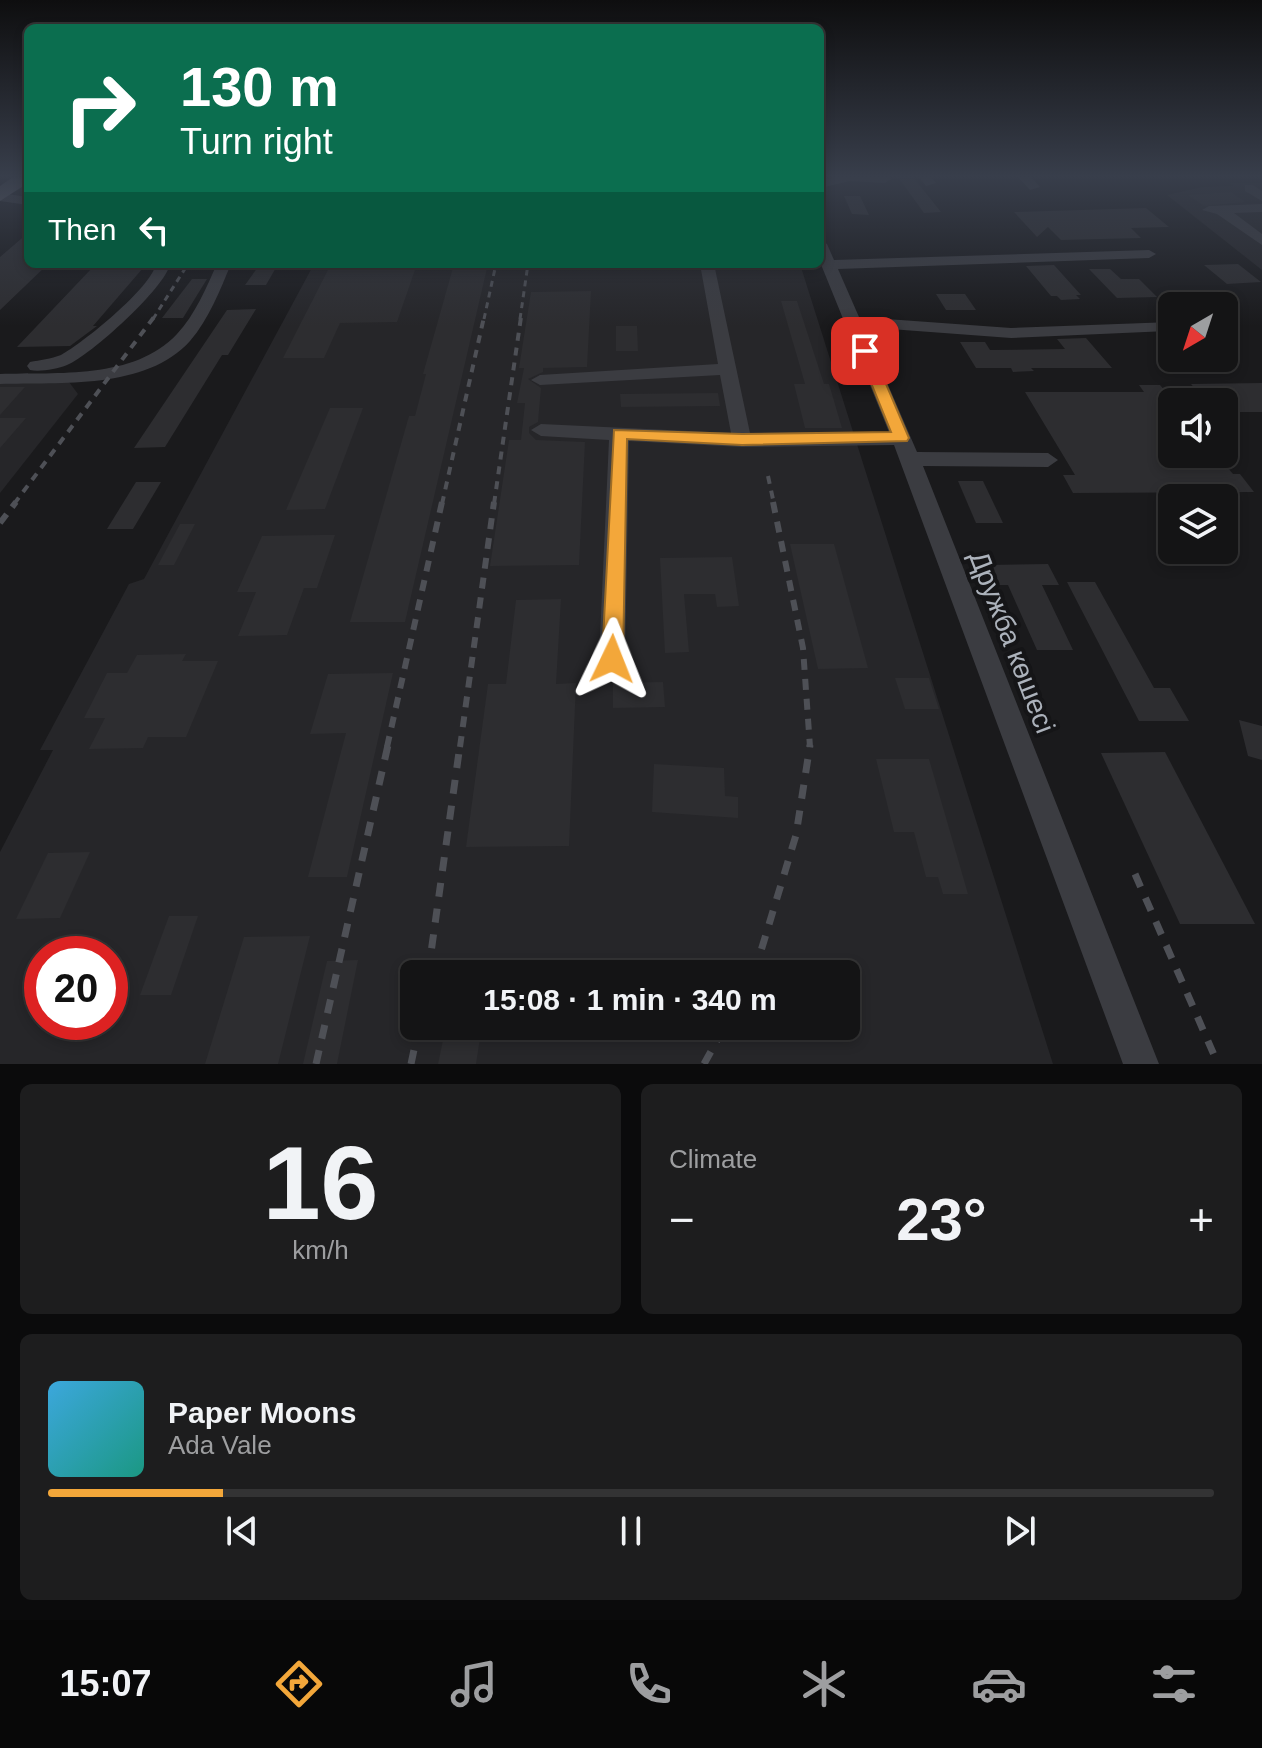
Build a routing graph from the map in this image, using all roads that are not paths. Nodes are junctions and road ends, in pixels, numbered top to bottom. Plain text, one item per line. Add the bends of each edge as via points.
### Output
1 (1240, 227) edge
2 (1262, 241) edge
3 (1149, 254) dead end
4 (825, 255) edge
5 (162, 268) edge
6 (222, 268) edge
7 (708, 268) edge
8 (853, 322) junction
9 (1158, 327) edge
10 (728, 369) junction
11 (0, 370) edge
12 (0, 379) edge
13 (540, 380) dead end
14 (541, 430) dead end
15 (619, 433) junction
16 (742, 440) junction
17 (906, 448) junction
18 (1048, 460) dead end
19 (612, 659) dead end
20 (1141, 1064) edge

1 - 2 street
3 - 4 street
4 - 8 street, Дружба көшесі
5 - 11 street via 140,298 76,353 41,366
6 - 12 street via 181,341 140,367
7 - 10 street
8 - 9 street via 905,322 989,333
8 - 17 street, Дружба көшесі
10 - 13 street
10 - 16 street
14 - 15 street
15 - 16 street
15 - 19 street
16 - 17 street
17 - 18 street
17 - 20 street, Дружба көшесі

